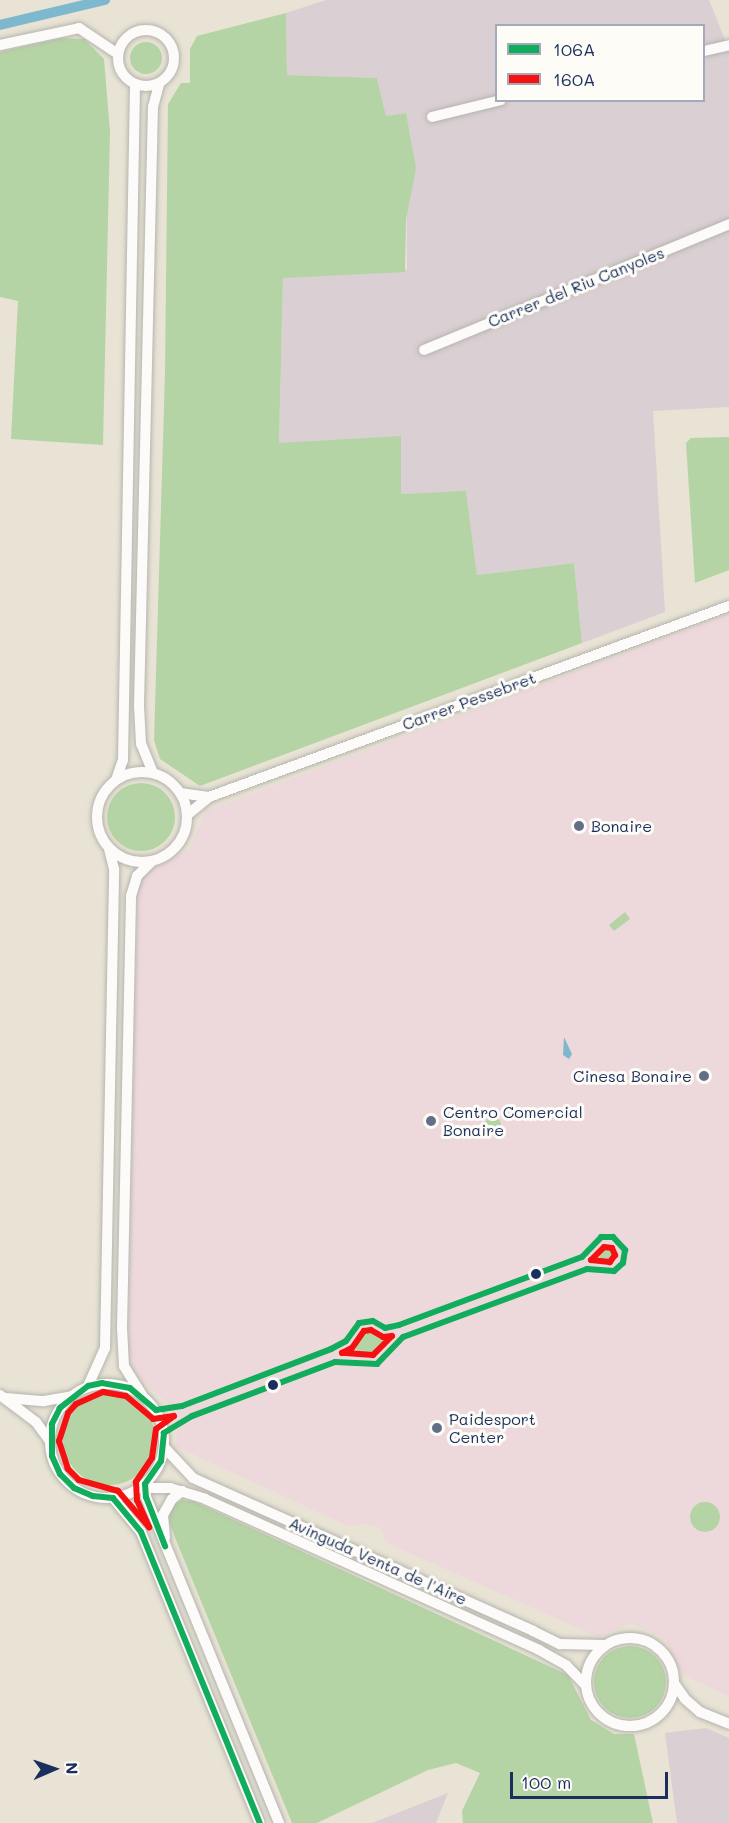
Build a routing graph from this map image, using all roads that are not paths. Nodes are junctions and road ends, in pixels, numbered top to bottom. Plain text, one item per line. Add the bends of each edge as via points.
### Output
1 (0, 45) edge
2 (729, 45) edge
3 (705, 51) edge
4 (118, 54) junction
5 (135, 84) junction
6 (159, 84) junction
7 (495, 101) edge
8 (432, 117) dead end
9 (729, 224) edge
10 (424, 350) dead end
11 (729, 606) edge
12 (153, 773) junction
13 (116, 780) junction
14 (180, 793) junction
15 (209, 797) junction
16 (187, 815) junction
17 (110, 849) junction
18 (151, 862) junction
19 (88, 1386) junction
20 (142, 1395) junction
21 (71, 1396) junction
22 (3, 1397) edge
23 (50, 1441) junction
24 (164, 1447) junction
25 (144, 1486) junction
26 (182, 1491) junction
27 (113, 1498) junction
28 (165, 1547) junction
29 (604, 1645) junction
30 (674, 1683) junction
31 (585, 1685) junction
32 (729, 1725) edge
33 (260, 1823) edge
34 (279, 1823) edge

1 - 4 street via 79,28
2 - 3 street
4 - 5 street via 122,72
4 - 6 street via 125,39 138,31 151,30 165,37 173,50 173,66
5 - 6 street
5 - 13 street via 123,760
6 - 12 street via 153,107 139,705 141,744
7 - 8 street
9 - 10 street, Carrer del Riu Canyoles
11 - 15 street, Carrer Pessebret
12 - 13 street via 140,772
12 - 14 street
13 - 17 street via 106,789 96,813 102,839
14 - 15 street, Carrer Pessebret
14 - 16 street
15 - 16 street, Carrer Pessebret
16 - 18 street via 179,842 172,851
17 - 18 street via 122,858
17 - 19 street via 114,869 105,1348
18 - 20 street via 137,876 131,896 122,1328 124,1366
19 - 20 street via 117,1384
19 - 21 street
20 - 24 street via 161,1421
21 - 22 street via 44,1401
21 - 23 street via 52,1424
22 - 23 street via 36,1422
23 - 27 street via 60,1474 75,1488 93,1496
24 - 25 street via 154,1474
24 - 29 street, Avinguda Venta de l'Aire via 193,1478 542,1636 581,1647
25 - 26 street, Avinguda Venta de l'Aire
25 - 27 street
25 - 28 street
26 - 28 street via 163,1515
26 - 31 street, Avinguda Venta de l'Aire via 540,1650 566,1665
27 - 33 street via 141,1532
28 - 34 street
29 - 30 street via 618,1638 645,1640 665,1654
29 - 31 street via 586,1669
30 - 31 street via 664,1710 638,1726 609,1721 588,1699
30 - 32 street via 685,1700 700,1712

